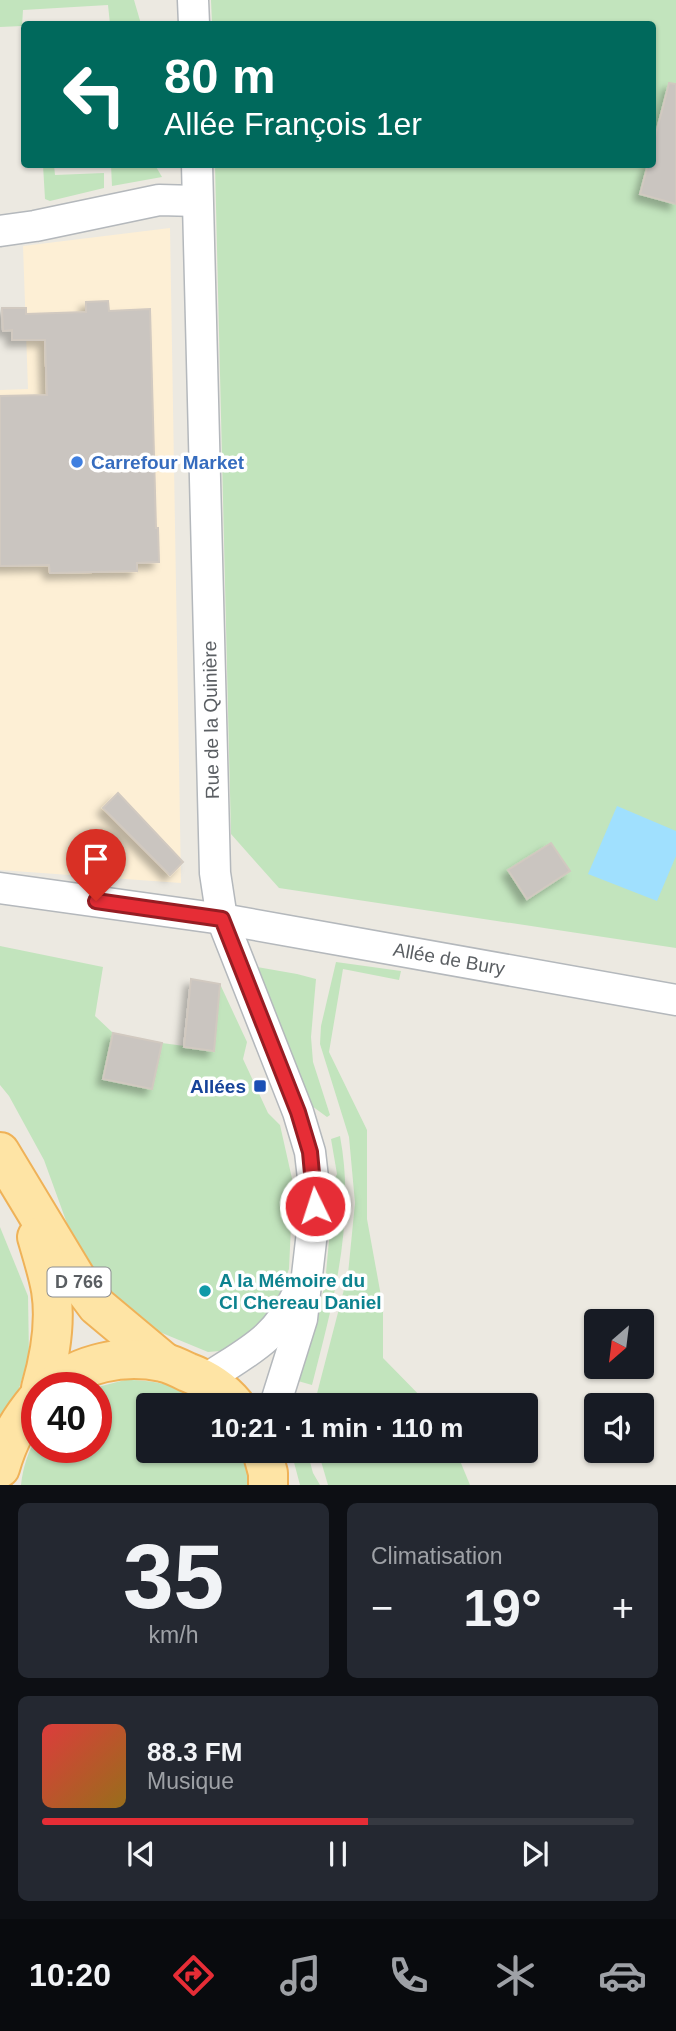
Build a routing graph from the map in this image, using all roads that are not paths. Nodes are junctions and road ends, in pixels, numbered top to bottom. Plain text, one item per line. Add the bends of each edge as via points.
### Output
1 (193, 0) edge
2 (194, 21) edge
3 (197, 168) edge
4 (197, 201) junction
5 (0, 231) edge
6 (0, 888) edge
7 (222, 919) junction
8 (676, 1000) edge
9 (9, 1167) edge
10 (310, 1259) junction
11 (164, 1362) junction
12 (45, 1372) edge
13 (76, 1372) edge
14 (206, 1380) junction
15 (223, 1393) edge
16 (279, 1393) edge
17 (21, 1418) edge
18 (0, 1468) edge

1 - 2 street
3 - 4 street, Rue de la Quinière
4 - 5 street via 159,200
4 - 7 street, Rue de la Quinière via 215,873
6 - 7 street, Allée de Bury
7 - 8 street, Allée de Bury
7 - 10 street, Rue de la Quinière via 310,1152 315,1206
9 - 11 main road, D 766 via 97,1306
9 - 12 main road, D 766 via 38,1240 51,1291 52,1330
10 - 14 street, Rue de la Quinière via 282,1321 248,1353
10 - 16 street, Rue de la Quinière via 302,1319
11 - 13 main road via 110,1360
11 - 14 main road, D 766
14 - 15 main road, D 766
17 - 18 main road

